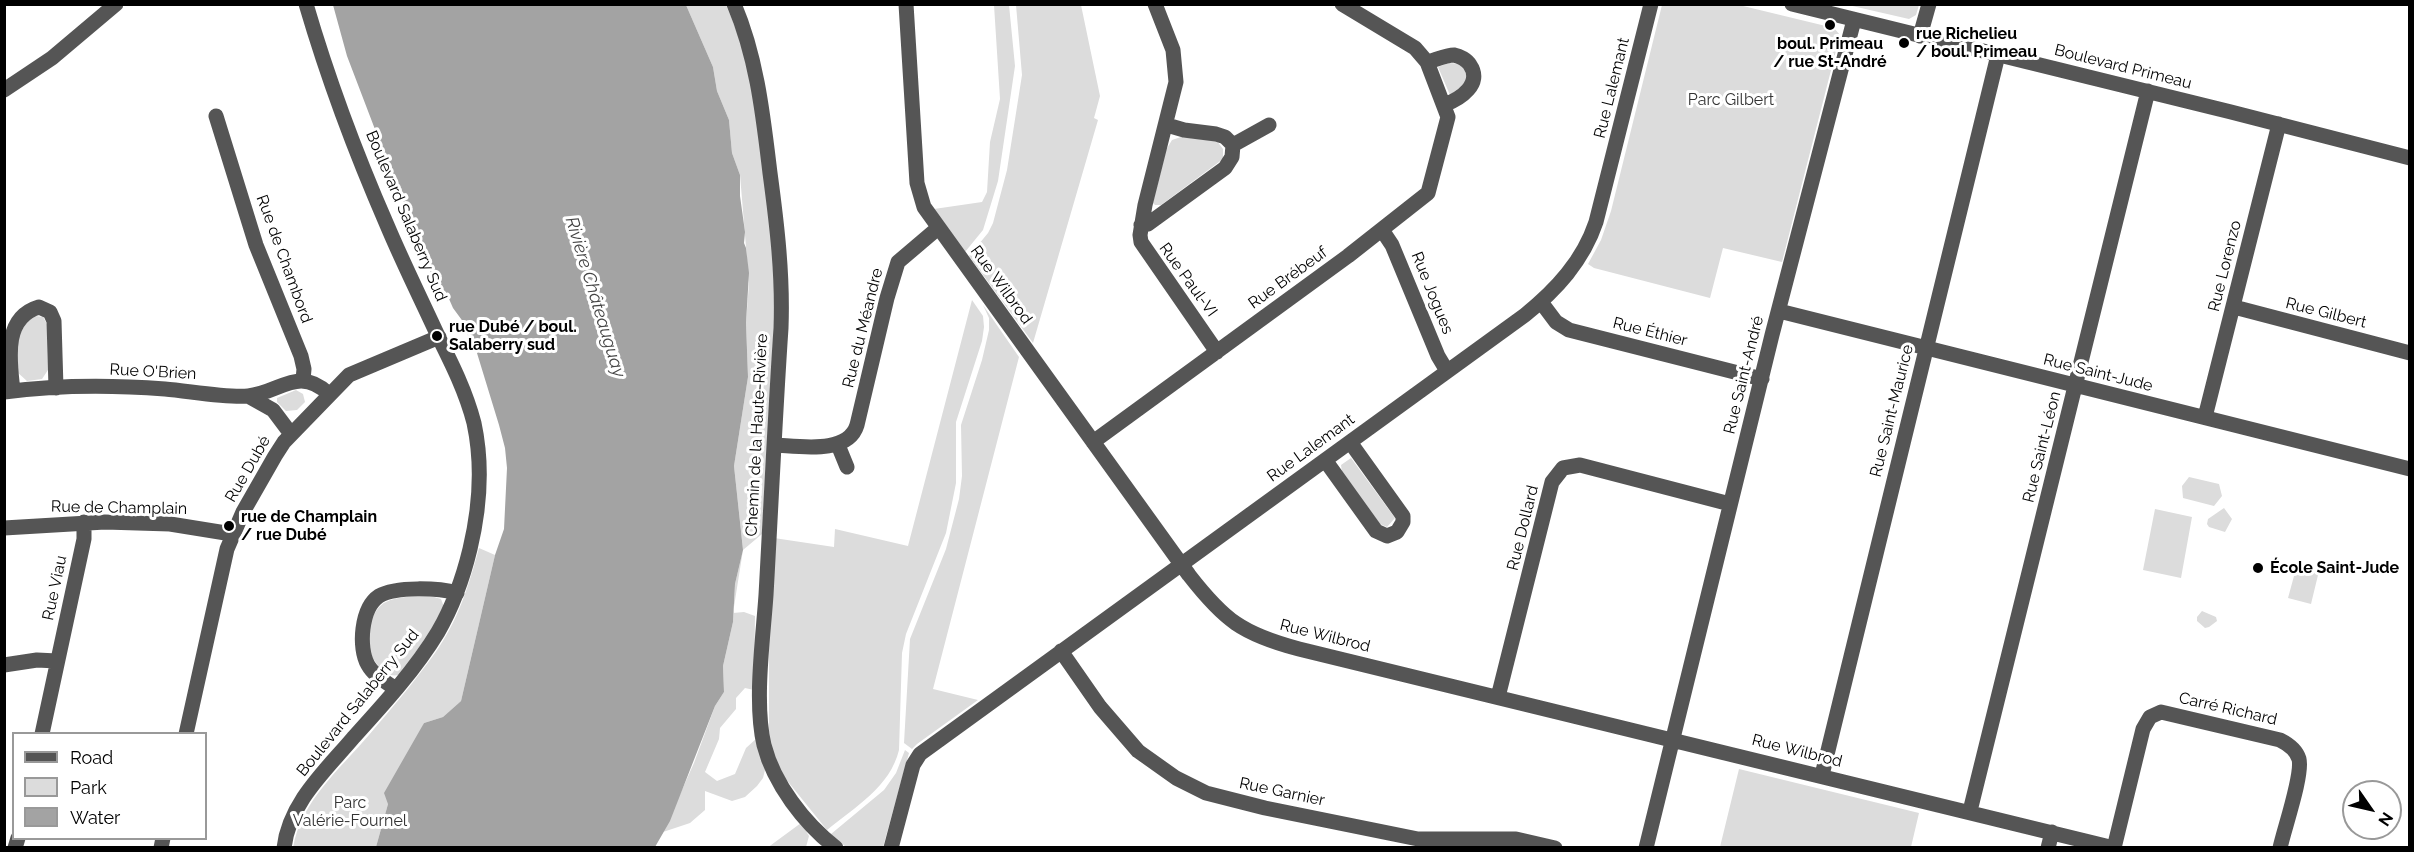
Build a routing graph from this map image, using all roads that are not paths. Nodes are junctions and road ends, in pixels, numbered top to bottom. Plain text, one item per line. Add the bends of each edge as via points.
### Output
1 (116, 4) edge
2 (306, 4) edge
3 (734, 4) edge
4 (906, 4) edge
5 (1155, 4) edge
6 (1342, 4) edge
7 (1651, 4) edge
8 (1792, 4) edge
9 (1929, 4) edge
10 (1854, 20) junction
11 (1920, 36) junction
12 (1998, 55) junction
13 (1427, 62) junction
14 (4, 90) edge
15 (2148, 91) junction
16 (1444, 105) junction
17 (216, 116) dead end
18 (1167, 124) junction
19 (2279, 124) junction
20 (1269, 125) dead end
21 (1233, 145) junction
22 (2409, 158) edge
23 (1141, 225) junction
24 (938, 228) junction
25 (1382, 230) junction
26 (1540, 302) junction
27 (2234, 308) junction
28 (1779, 312) junction
29 (439, 337) junction
30 (1925, 349) junction
31 (1217, 352) junction
32 (2409, 352) edge
33 (1447, 371) junction
34 (1762, 378) junction
35 (303, 380) junction
36 (2076, 386) junction
37 (56, 388) junction
38 (9, 392) edge
39 (329, 394) junction
40 (248, 396) junction
41 (2205, 417) junction
42 (291, 434) junction
43 (1093, 442) junction
44 (1350, 442) junction
45 (774, 445) junction
46 (838, 445) junction
47 (1325, 460) junction
48 (847, 467) dead end
49 (2409, 469) edge
50 (1730, 504) junction
51 (84, 522) junction
52 (4, 528) edge
53 (232, 534) junction
54 (1181, 564) junction
55 (457, 593) junction
56 (1061, 651) junction
57 (57, 661) junction
58 (4, 665) edge
59 (396, 689) junction
60 (1498, 697) junction
61 (42, 732) edge
62 (186, 732) edge
63 (1672, 739) junction
64 (1822, 775) junction
65 (1970, 811) junction
66 (2052, 832) junction
67 (4, 846) edge
68 (13, 848) edge
69 (284, 848) edge
70 (836, 848) edge
71 (891, 848) edge
72 (1555, 848) edge
73 (1646, 848) edge
74 (2048, 848) edge
75 (2114, 848) edge
76 (2280, 848) edge

1 - 14 street via 52,58
2 - 29 street, Boulevard Salaberry Sud via 376,200
3 - 45 street, Chemin de la Haute-Rivière via 758,82 780,245 782,309
4 - 24 street, Rue Wilbrod via 918,191
5 - 18 street, Rue Paul-VI via 1171,41 1176,70
6 - 13 street, Rue Brébeuf via 1415,48
7 - 26 street, Rue Lalemant via 1590,238 1577,262
8 - 10 street, Boulevard Primeau
9 - 11 street
10 - 11 street, Boulevard Primeau
10 - 28 street, Rue Saint-André
11 - 12 street, Boulevard Primeau
12 - 15 street, Boulevard Primeau
12 - 30 street, Rue Saint-Maurice
13 - 16 street, Rue Brébeuf
13 - 16 street via 1454,55 1467,61 1472,69 1471,87
15 - 19 street, Boulevard Primeau
15 - 36 street, Rue Saint-Léon
16 - 25 street, Rue Brébeuf via 1448,122 1428,193
17 - 35 street, Rue de Chambord via 256,245 301,356
18 - 21 street via 1225,136
18 - 23 street, Rue Paul-VI
19 - 22 street, Boulevard Primeau
19 - 27 street, Rue Lorenzo
20 - 21 street
21 - 23 street via 1233,157 1225,168 1148,224
23 - 31 street, Rue Paul-VI via 1141,243 1147,254
24 - 43 street, Rue Wilbrod
24 - 46 street, Rue du Méandre via 898,262 855,430
25 - 31 street, Rue Brébeuf
25 - 33 street, Rue Jogues
26 - 33 street, Rue Lalemant
26 - 34 street, Rue Éthier via 1556,322 1569,330
27 - 32 street, Rue Gilbert
27 - 41 street, Rue Lorenzo
28 - 30 street, Rue Saint-Jude
28 - 34 street, Rue Saint-André
29 - 39 street, Rue Dubé via 357,371
29 - 55 street, Boulevard Salaberry Sud via 470,408 479,466 476,522
30 - 36 street, Rue Saint-Jude
30 - 64 street, Rue Saint-Maurice
31 - 43 street, Rue Brébeuf
33 - 44 street, Rue Lalemant
34 - 50 street, Rue Saint-André
35 - 39 street
35 - 40 street, Rue O'Brien
36 - 41 street, Rue Saint-Jude
36 - 65 street, Rue Saint-Léon
37 - 38 street, Rue O'Brien
37 - 38 street, Rue O'Brien via 54,321 50,312 39,307 24,316 10,341
37 - 40 street, Rue O'Brien via 136,387
39 - 42 street, Rue Dubé
40 - 42 street, Rue O'Brien via 273,410
41 - 49 street, Rue Saint-Jude
42 - 53 street, Rue Dubé
43 - 54 street, Rue Wilbrod
44 - 47 street, Rue Lalemant
44 - 47 street via 1403,516 1397,532 1387,536 1376,531
45 - 46 street
45 - 70 street, Chemin de la Haute-Rivière via 761,691 764,743 786,793
46 - 48 street
47 - 54 street, Rue Lalemant
50 - 60 street, Rue Dollard via 1580,465 1563,468 1552,482
50 - 63 street, Rue Saint-André
51 - 52 street, Rue de Champlain
51 - 53 street, Rue de Champlain via 170,524
51 - 57 street, Rue Viau via 84,539
53 - 62 street, Rue Dubé
54 - 56 street, Rue Lalemant
54 - 60 street, Rue Wilbrod via 1218,610 1253,634
55 - 59 street, Boulevard Salaberry Sud via 434,639
55 - 59 street via 430,589 400,591 382,595 373,602 363,631 364,654 371,670
56 - 71 street, Rue Lalemant via 917,756
56 - 72 street, Rue Garnier via 1100,707 1138,751 1176,778 1206,793 1418,839 1516,839
57 - 58 street
57 - 61 street, Rue Viau
59 - 69 street, Boulevard Salaberry Sud via 304,798 289,824
60 - 63 street, Rue Wilbrod
63 - 64 street, Rue Wilbrod
63 - 73 street
64 - 65 street, Rue Wilbrod
65 - 66 street, Rue Wilbrod
66 - 74 street
66 - 75 street, Rue Wilbrod
67 - 68 street
75 - 76 street, Carré Richard via 2143,729 2150,717 2161,712 2280,740 2291,747 2299,758 2299,771

